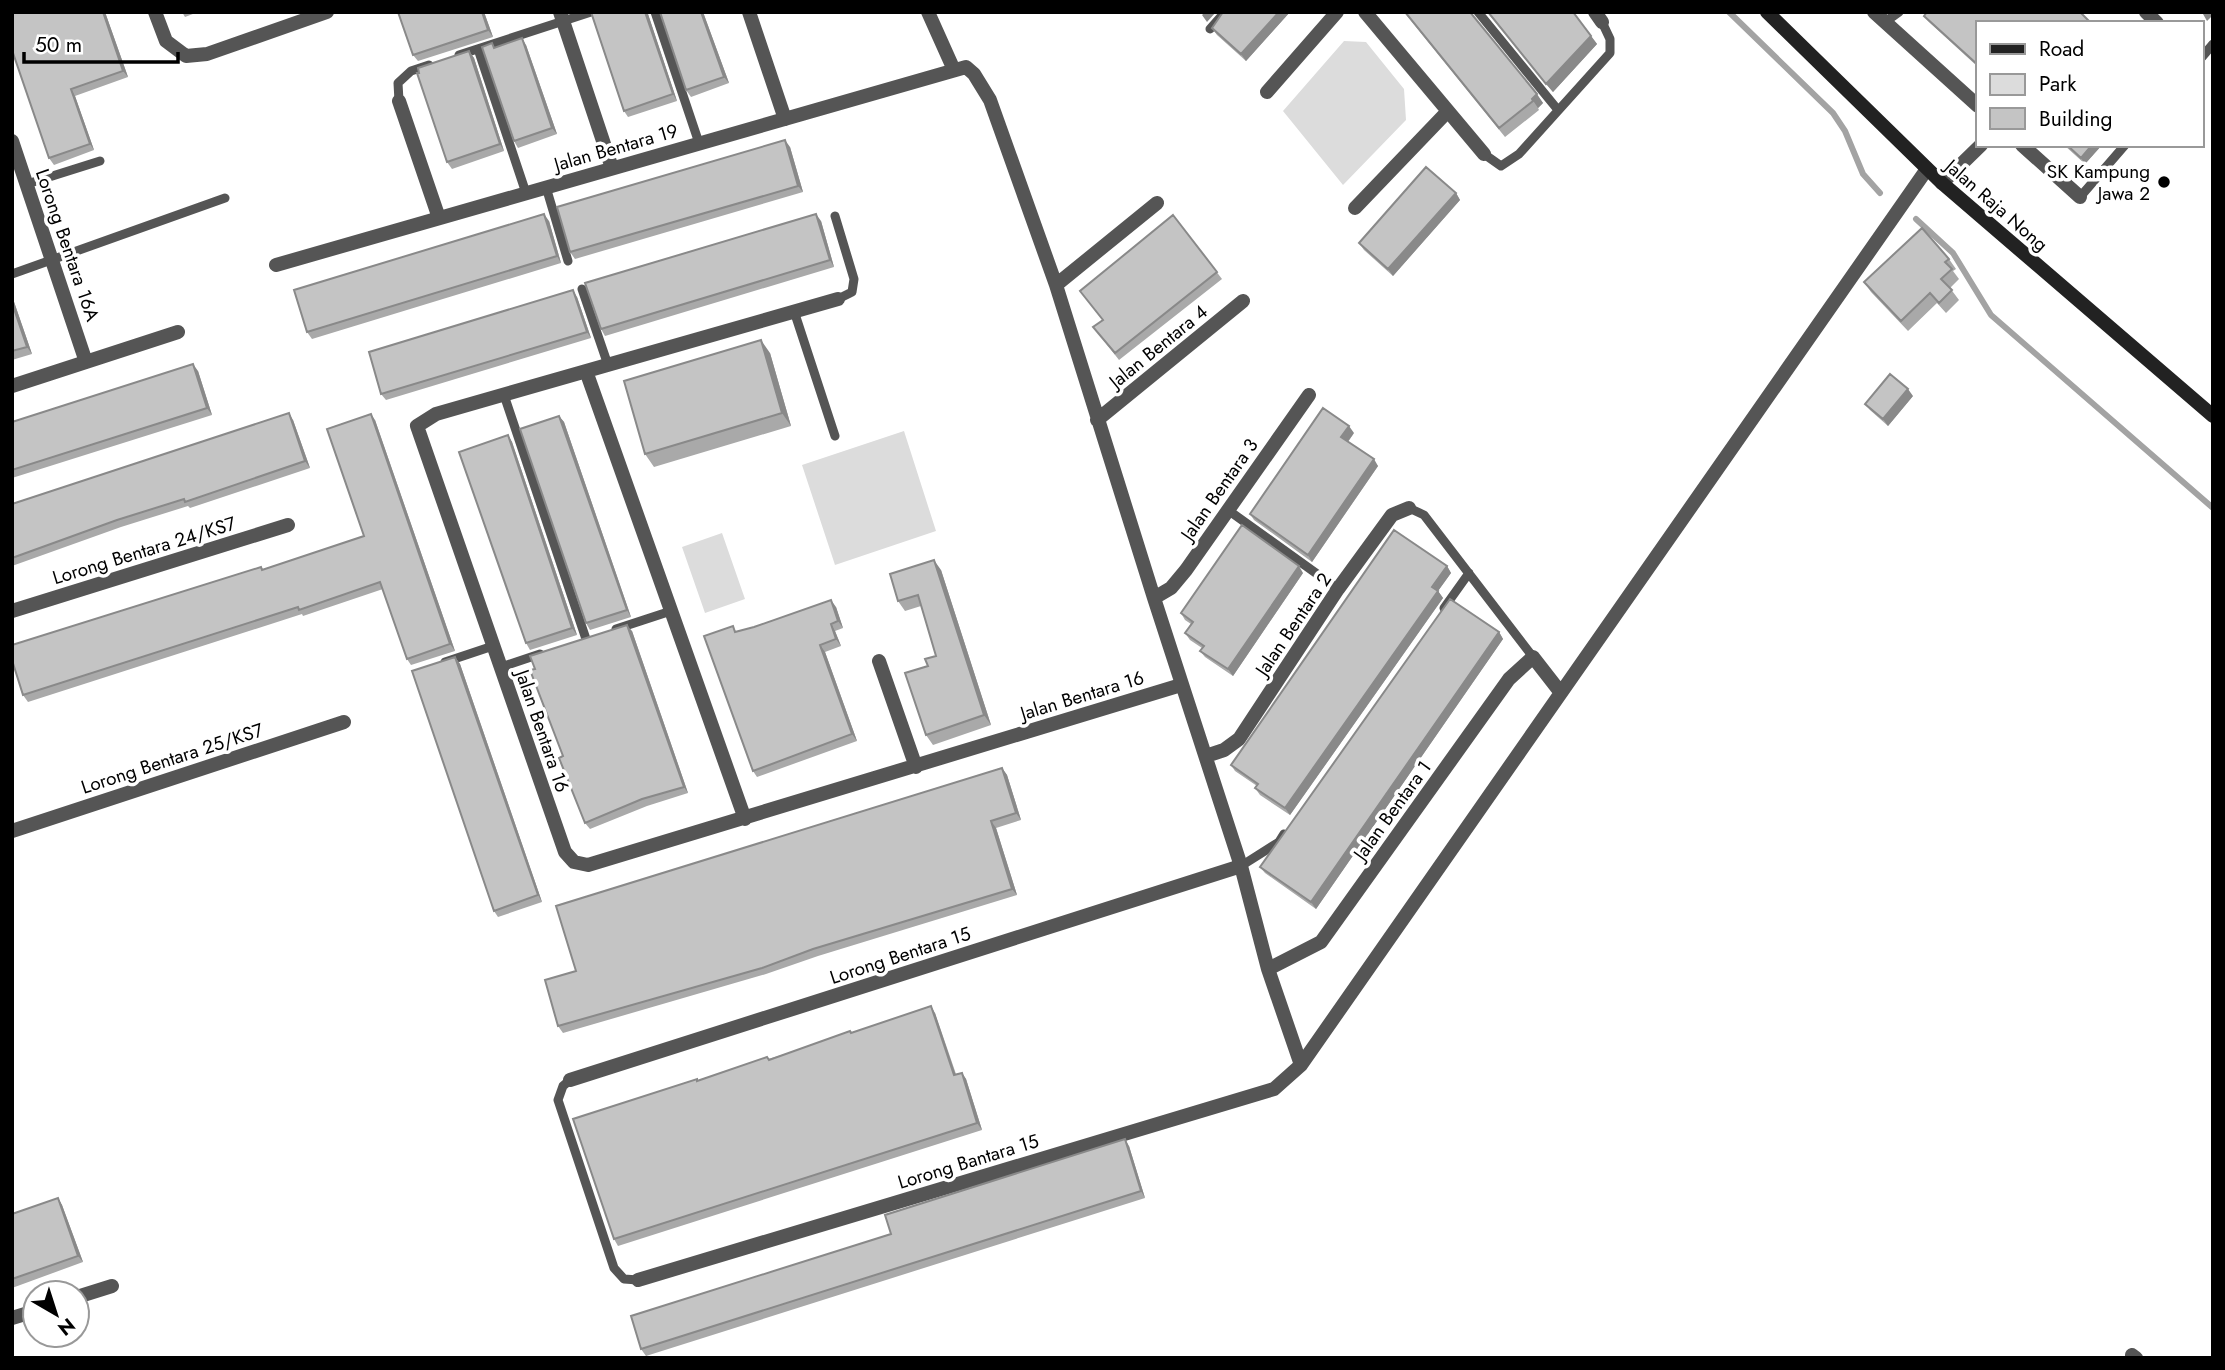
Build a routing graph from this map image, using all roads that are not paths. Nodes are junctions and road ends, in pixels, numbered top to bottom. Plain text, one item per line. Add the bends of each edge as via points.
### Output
1 (155, 12) edge
2 (327, 12) edge
3 (591, 12) edge
4 (655, 12) edge
5 (749, 12) edge
6 (928, 12) edge
7 (1226, 12) edge
8 (1338, 12) edge
9 (1365, 12) edge
10 (1478, 12) edge
11 (1767, 12) edge
12 (1899, 12) edge
13 (561, 17) edge
14 (1599, 17) edge
15 (1880, 17) edge
16 (1210, 29) edge
17 (478, 49) junction
18 (960, 68) junction
19 (1267, 92) dead end
20 (399, 101) joint
21 (1976, 104) edge
22 (1559, 110) junction
23 (1448, 111) junction
24 (785, 119) junction
25 (12, 141) edge
26 (699, 144) junction
27 (1979, 147) edge
28 (2024, 147) edge
29 (2123, 147) edge
30 (1484, 154) joint
31 (100, 161) dead end
32 (612, 168) junction
33 (1927, 169) junction
34 (1942, 183) junction
35 (27, 184) junction
36 (546, 187) junction
37 (526, 193) junction
38 (2080, 197) joint
39 (225, 198) dead end
40 (1157, 203) dead end
41 (1354, 208) dead end
42 (835, 216) dead end
43 (439, 218) junction
44 (52, 259) junction
45 (568, 261) edge
46 (276, 265) dead end
47 (12, 274) edge
48 (1056, 285) junction
49 (582, 289) edge
50 (838, 299) joint
51 (1243, 301) dead end
52 (794, 311) junction
53 (178, 332) dead end
54 (86, 362) junction
55 (608, 365) junction
56 (586, 371) junction
57 (12, 386) edge
58 (504, 395) junction
59 (1309, 395) dead end
60 (2213, 416) edge
61 (1097, 420) junction
62 (835, 436) dead end
63 (1409, 508) joint
64 (1228, 510) junction
65 (288, 525) dead end
66 (1469, 573) junction
67 (1338, 590) junction
68 (1154, 598) junction
69 (12, 611) edge
70 (671, 611) junction
71 (1437, 618) edge
72 (610, 631) edge
73 (598, 635) edge
74 (586, 639) junction
75 (574, 643) edge
76 (493, 646) junction
77 (550, 651) edge
78 (1534, 657) junction
79 (879, 661) dead end
80 (441, 663) edge
81 (501, 667) junction
82 (1181, 685) junction
83 (1561, 693) junction
84 (344, 722) dead end
85 (1206, 756) junction
86 (916, 767) junction
87 (745, 819) junction
88 (1287, 830) edge
89 (12, 831) edge
90 (1241, 866) junction
91 (1268, 969) junction
92 (1301, 1065) junction
93 (570, 1080) joint
94 (638, 1280) joint
95 (112, 1286) dead end
96 (91, 1293) edge

1 - 2 street via 166,41 186,56 207,54
3 - 13 lane
4 - 26 lane
5 - 24 street
6 - 18 street
7 - 16 lane
8 - 19 street
9 - 23 street
10 - 22 lane
11 - 33 main road, Jalan Raja Nong
12 - 15 lane
13 - 17 lane
13 - 32 street
14 - 22 lane via 1610,39 1610,53
15 - 21 street
17 - 20 lane via 411,71 398,83
17 - 37 lane
18 - 24 street, Jalan Bentara 19
18 - 48 street via 974,74 990,100
20 - 43 street
22 - 30 lane via 1519,154 1501,166
23 - 30 street
23 - 41 street
24 - 26 street, Jalan Bentara 19
25 - 35 street, Lorong Bentara 16A
26 - 32 street, Jalan Bentara 19
27 - 34 street
28 - 38 street
29 - 38 lane
31 - 35 lane
32 - 36 street, Jalan Bentara 19
33 - 34 main road, Jalan Raja Nong
33 - 83 street, Lorong Bantara 15
34 - 60 main road, Jalan Raja Nong
35 - 44 street, Lorong Bentara 16A
36 - 37 street, Jalan Bentara 19
36 - 45 lane
37 - 43 street, Jalan Bentara 19
39 - 44 lane
40 - 48 street
42 - 50 lane via 854,279 852,292
43 - 46 street, Jalan Bentara 19
44 - 47 lane
44 - 54 street, Lorong Bentara 16A
48 - 61 street
49 - 55 lane
50 - 52 street, Jalan Bentara 16
51 - 61 street, Jalan Bentara 4
52 - 55 street, Jalan Bentara 16
52 - 62 lane
53 - 54 street
54 - 57 street
55 - 56 street, Jalan Bentara 16
56 - 58 street, Jalan Bentara 16
56 - 70 street
58 - 74 lane
58 - 76 street, Jalan Bentara 16 via 436,414 417,426
59 - 64 street, Jalan Bentara 3
61 - 68 street
63 - 66 lane via 1423,515
63 - 67 street, Jalan Bentara 2 via 1392,515
64 - 67 lane
64 - 68 street, Jalan Bentara 3 via 1171,588
65 - 69 street, Lorong Bentara 24/KS7
66 - 71 lane
66 - 78 lane
67 - 85 street, Jalan Bentara 2 via 1239,739
68 - 82 street
70 - 72 lane
70 - 87 street
73 - 74 lane
74 - 75 lane
76 - 80 lane
76 - 81 street, Jalan Bentara 16
77 - 81 lane
78 - 83 street
78 - 91 street, Jalan Bentara 1 via 1510,679 1321,942
79 - 86 street
81 - 87 street, Jalan Bentara 16 via 565,852 574,862 588,865
82 - 85 street
82 - 86 street, Jalan Bentara 16
83 - 92 street, Lorong Bantara 15
84 - 89 street, Lorong Bentara 25/KS7
85 - 90 street
86 - 87 street, Jalan Bentara 16
88 - 90 lane via 1279,842
90 - 91 street
90 - 93 street, Lorong Bentara 15
91 - 92 street
92 - 94 street, Lorong Bantara 15 via 1274,1089
93 - 94 lane via 558,1100 614,1268 624,1279
95 - 96 street

